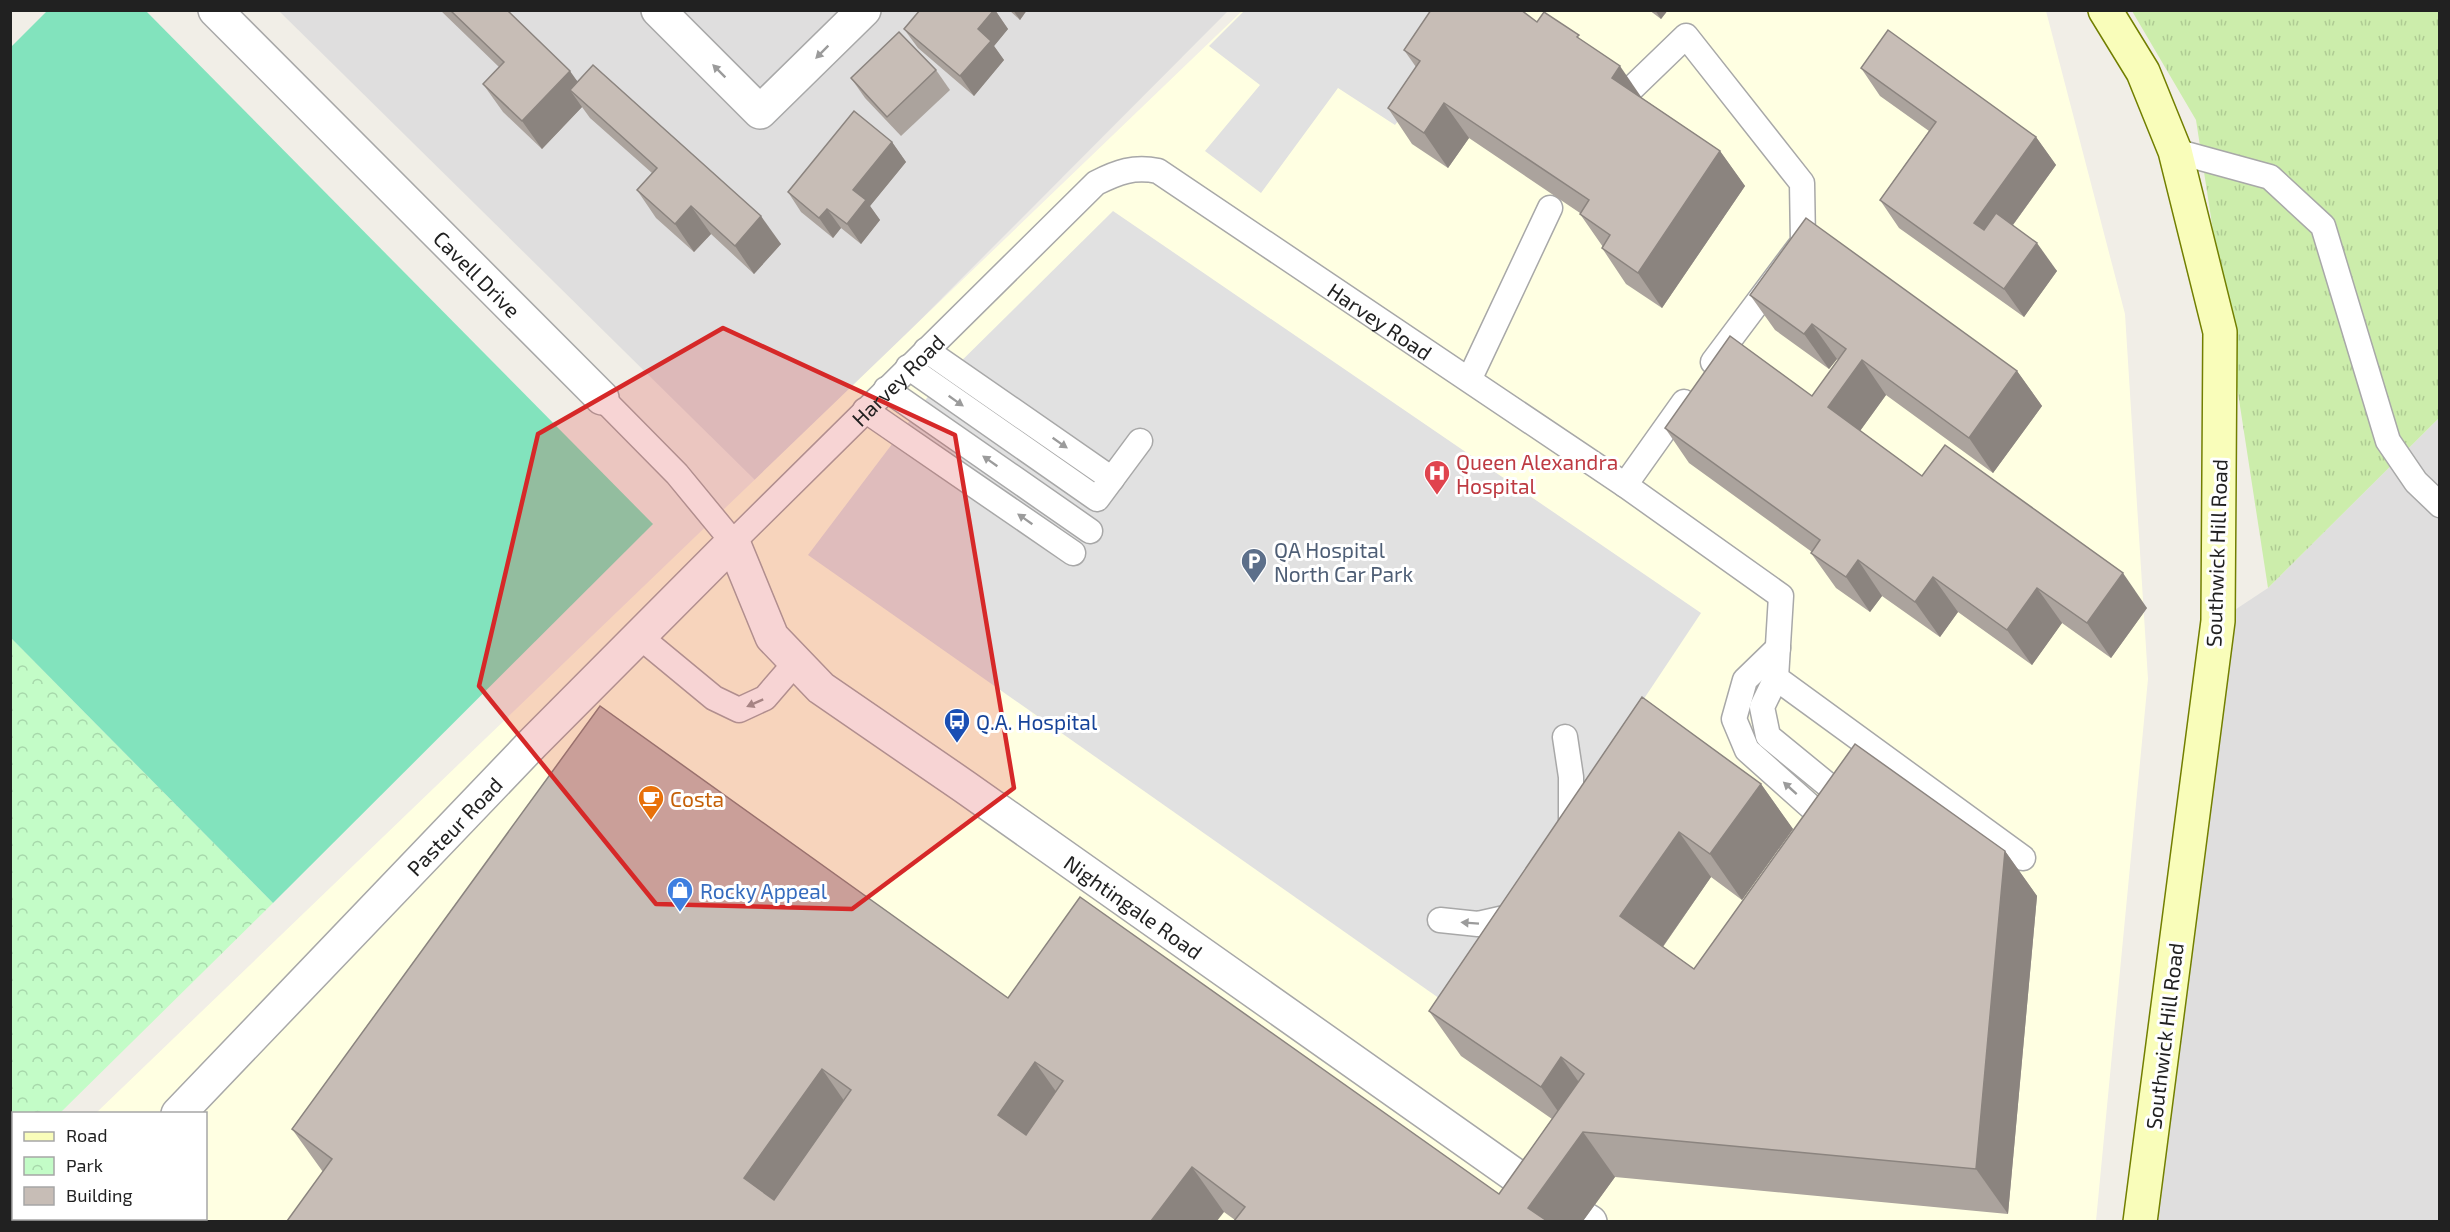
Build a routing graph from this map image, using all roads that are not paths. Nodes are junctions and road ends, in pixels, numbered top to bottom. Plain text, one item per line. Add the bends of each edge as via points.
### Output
1 (215, 10) edge
2 (658, 10) edge
3 (864, 10) edge
4 (2105, 10) edge
5 (1629, 91) edge
6 (2175, 152) junction
7 (1550, 208) edge
8 (926, 350) junction
9 (908, 367) junction
10 (1470, 378) junction
11 (886, 389) junction
12 (602, 398) joint
13 (866, 410) junction
14 (1140, 441) dead end
15 (1112, 479) junction
16 (1625, 485) junction
17 (2439, 505) edge
18 (1090, 531) dead end
19 (734, 542) junction
20 (1073, 553) dead end
21 (639, 636) junction
22 (1778, 648) junction
23 (796, 662) junction
24 (1776, 678) junction
25 (1565, 737) dead end
26 (1867, 817) edge
27 (1852, 837) edge
28 (1569, 853) edge
29 (2023, 858) dead end
30 (1536, 901) edge
31 (1440, 920) dead end
32 (179, 1112) edge
33 (1590, 1221) edge
34 (2140, 1221) edge

1 - 12 street, Cavell Drive
3 -> 2 street via 760,112
4 - 6 main road, Southwick Hill Road via 2143,72
5 - 16 lane via 1686,36 1802,183 1803,242
6 - 17 lane via 2270,177 2323,226 2388,441 2416,482
6 - 34 main road, Southwick Hill Road via 2220,332 2218,621
7 - 10 lane
8 - 9 lane, Harvey Road
8 - 10 lane, Harvey Road via 1096,183 1122,171 1144,168 1158,171
8 -> 15 lane
9 - 11 lane, Harvey Road
9 -> 15 lane via 1097,499
10 - 16 lane, Harvey Road
11 - 13 lane, Harvey Road
18 -> 11 lane
12 - 19 lane, Cavell Drive via 677,474
13 - 19 lane, Harvey Road
20 -> 13 lane
14 - 15 lane
16 - 22 lane, Harvey Road via 1781,596
19 - 21 street, Pasteur Road
19 - 23 street, Nightingale Road via 772,638
23 -> 21 lane via 765,698 738,710 714,698
21 - 32 street, Pasteur Road
22 - 24 lane
27 -> 22 lane via 1810,807 1747,750 1734,719 1745,680
23 - 33 street, Nightingale Road via 821,688 1523,1181
24 - 26 lane via 1762,707 1768,736
24 - 29 lane
25 - 28 lane via 1573,824
30 -> 31 lane via 1524,913 1478,924

